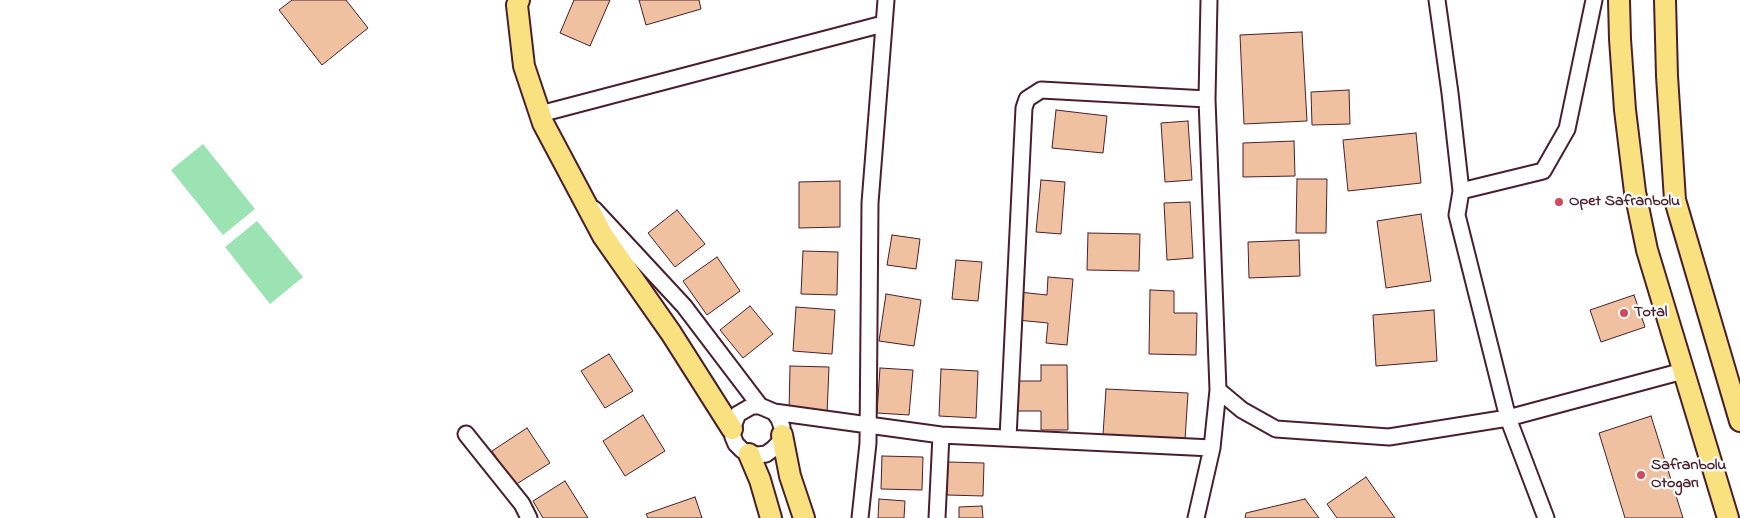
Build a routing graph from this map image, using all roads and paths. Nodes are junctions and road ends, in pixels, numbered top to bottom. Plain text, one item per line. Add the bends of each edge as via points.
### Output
1 (519, 0) edge
2 (886, 0) edge
3 (1209, 0) edge
4 (1437, 0) edge
5 (1594, 0) edge
6 (1619, 0) edge
7 (1665, 0) edge
8 (884, 24) junction
9 (1207, 99) junction
10 (540, 114) junction
11 (1461, 191) junction
12 (581, 196) junction
13 (1683, 371) junction
14 (1218, 390) junction
15 (760, 406) junction
16 (774, 412) junction
17 (1508, 418) junction
18 (1740, 421) edge
19 (867, 425) junction
20 (732, 429) junction
21 (466, 434) dead end
22 (782, 435) junction
23 (941, 435) junction
24 (1008, 438) junction
25 (1212, 448) junction
26 (749, 454) junction
27 (529, 518) edge
28 (771, 518) edge
29 (804, 518) edge
30 (860, 518) edge
31 (937, 518) edge
32 (1196, 518) edge
33 (1546, 518) edge
34 (1728, 518) edge

1 - 10 main road via 524,66
2 - 8 street
3 - 9 street
4 - 11 street
5 - 11 street via 1567,129 1543,171
6 - 13 main road via 1635,192 1647,250
7 - 18 main road via 1675,200
8 - 10 street
8 - 19 street via 870,203
9 - 14 street
9 - 24 street via 1041,90 1027,99
10 - 12 main road
11 - 17 street via 1457,216
12 - 15 street via 684,306
12 - 20 main road via 603,236 671,333
13 - 17 street
13 - 34 main road
14 - 17 street via 1242,410 1276,429 1389,437
14 - 25 street
15 - 16 street
15 - 20 street via 752,406 738,414
16 - 19 street
16 - 22 street via 782,427
17 - 33 street
19 - 23 street
19 - 30 street
20 - 26 street via 736,444
21 - 27 street via 522,504
22 - 26 street via 779,443 766,454
22 - 29 main road via 790,476
23 - 24 street
23 - 31 street
24 - 25 street
25 - 32 street
26 - 28 main road

